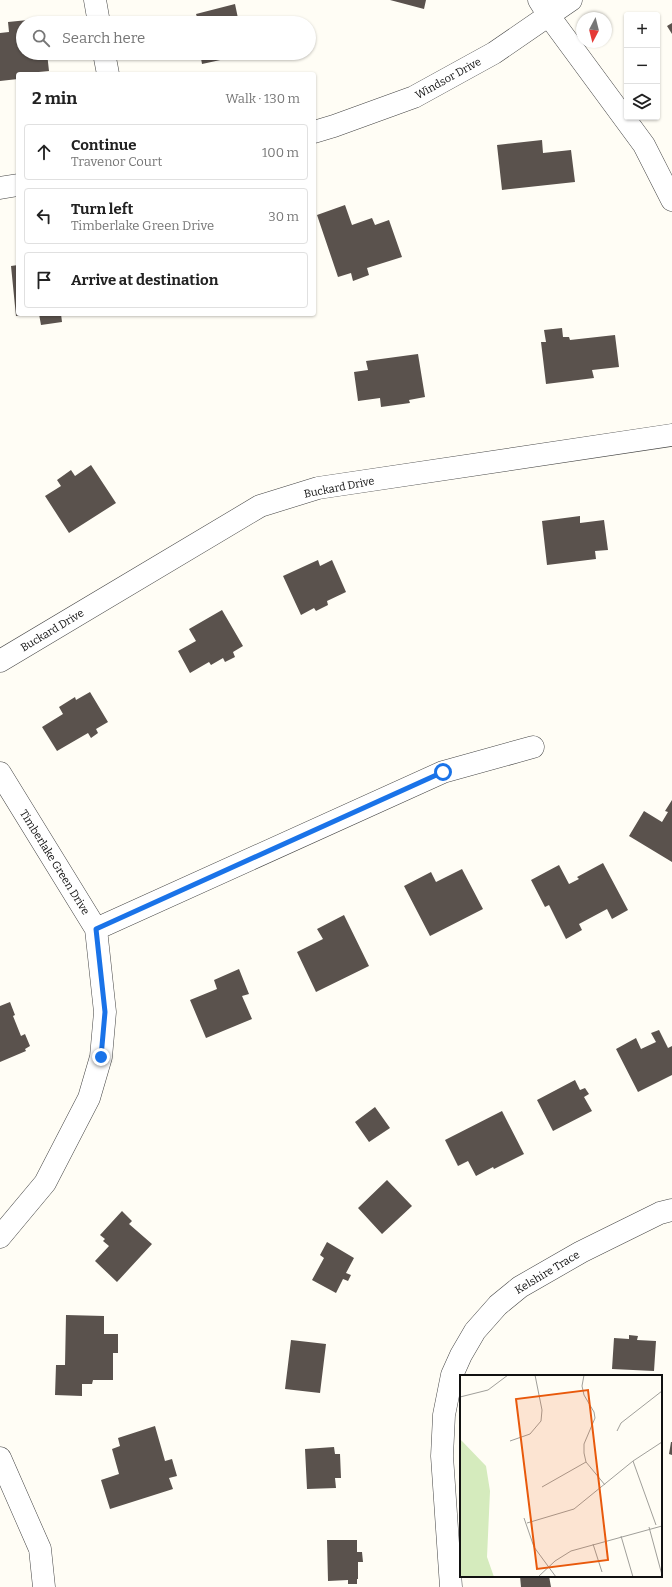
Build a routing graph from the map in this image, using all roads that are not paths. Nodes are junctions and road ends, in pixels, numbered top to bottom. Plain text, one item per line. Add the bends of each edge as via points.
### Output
1 (95, 0) edge
2 (571, 0) edge
3 (544, 8) edge
4 (98, 16) edge
5 (105, 60) edge
6 (108, 72) edge
7 (316, 131) edge
8 (16, 185) edge
9 (0, 188) edge
10 (672, 200) edge
11 (672, 435) edge
12 (0, 661) edge
13 (532, 747) dead end
14 (0, 773) edge
15 (96, 929) junction
16 (672, 1210) edge
17 (0, 1237) edge
18 (0, 1458) edge
19 (44, 1587) edge
20 (451, 1587) edge

1 - 4 street
2 - 3 street, Windsor Drive
3 - 7 street, Windsor Drive via 494,53 414,97
3 - 10 street via 644,145
5 - 6 street
8 - 9 street
11 - 12 street, Buckard Drive via 318,488 260,506
13 - 15 street via 443,772
14 - 15 street, Timberlake Green Drive
15 - 17 street, Timberlake Green Drive via 105,1012 101,1057 89,1098 45,1183
16 - 20 street, Kelshire Trace via 660,1213 581,1252 520,1287 498,1305 476,1331 461,1355 452,1375 444,1415 442,1456
18 - 19 street via 40,1549

